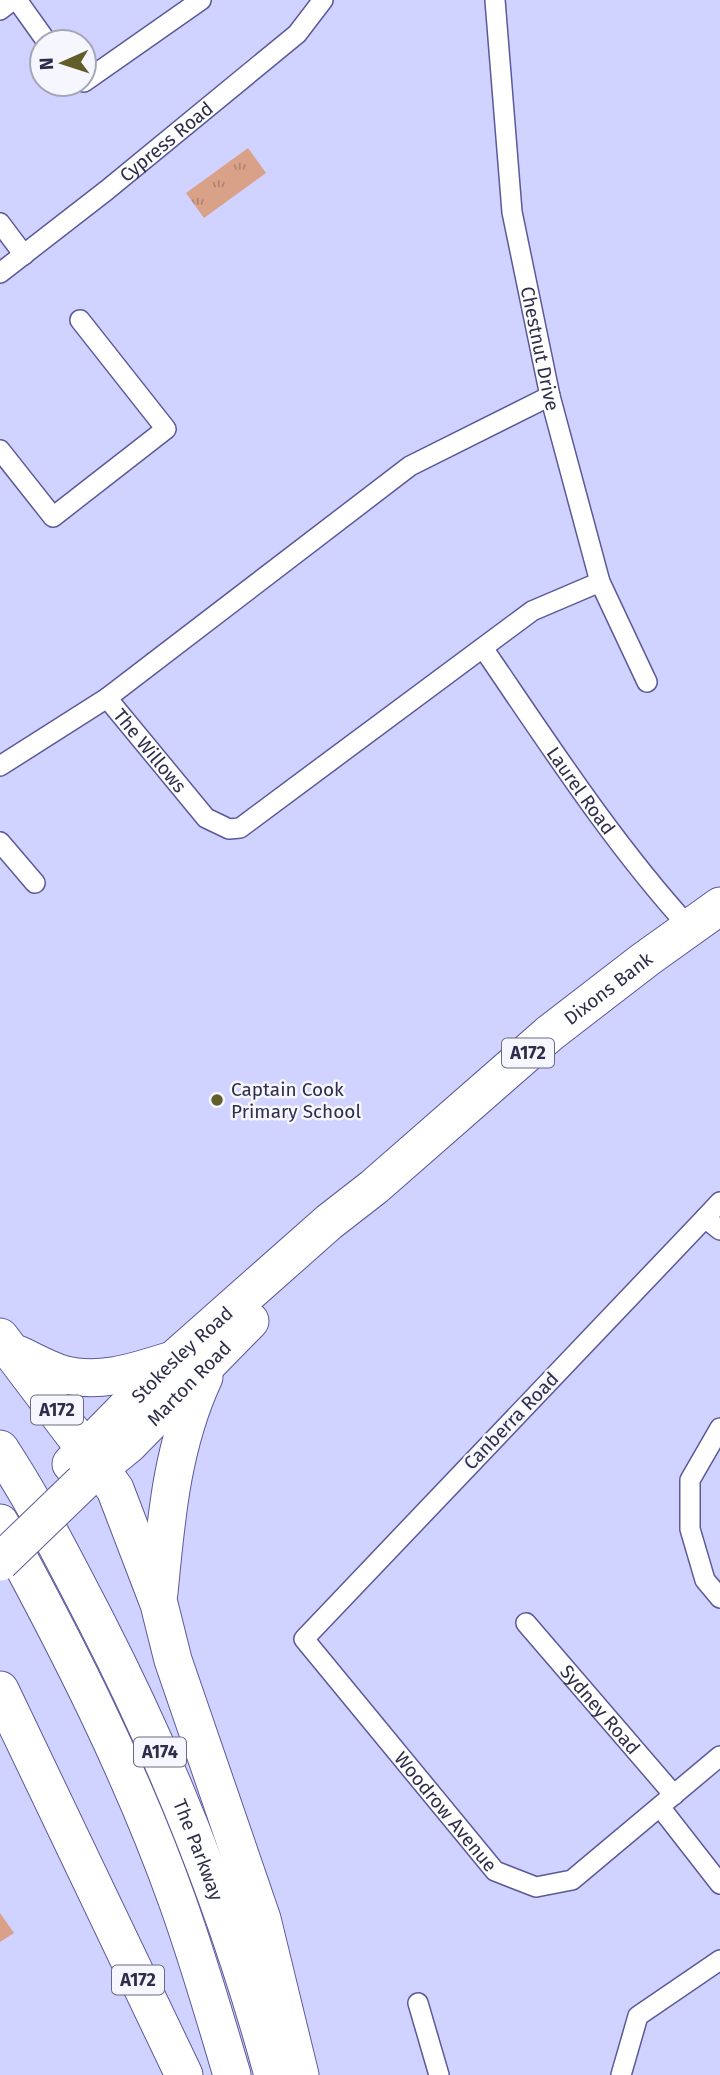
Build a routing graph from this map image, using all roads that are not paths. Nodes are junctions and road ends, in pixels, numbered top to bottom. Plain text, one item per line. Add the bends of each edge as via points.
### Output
1 (15, 0) edge
2 (201, 0) edge
3 (323, 0) edge
4 (495, 0) edge
5 (0, 10) edge
6 (36, 28) edge
7 (98, 71) edge
8 (0, 223) edge
9 (24, 255) junction
10 (0, 273) edge
11 (80, 320) dead end
12 (550, 396) junction
13 (0, 450) edge
14 (600, 582) junction
15 (483, 648) junction
16 (647, 682) dead end
17 (107, 698) junction
18 (0, 766) edge
19 (0, 842) edge
20 (35, 883) dead end
21 (720, 906) edge
22 (689, 928) junction
23 (374, 1186) joint
24 (720, 1202) edge
25 (712, 1224) edge
26 (235, 1320) junction
27 (6, 1344) edge
28 (173, 1360) junction
29 (211, 1361) junction
30 (720, 1429) edge
31 (0, 1449) edge
32 (85, 1465) junction
33 (0, 1523) edge
34 (0, 1534) edge
35 (0, 1562) edge
36 (720, 1598) edge
37 (159, 1604) junction
38 (526, 1623) dead end
39 (304, 1639) joint
40 (0, 1690) edge
41 (720, 1756) edge
42 (667, 1801) junction
43 (720, 1884) edge
44 (720, 1960) edge
45 (418, 2003) dead end
46 (184, 2075) edge
47 (232, 2075) edge
48 (273, 2075) edge
49 (300, 2075) edge
50 (439, 2075) edge
51 (621, 2075) edge

1 - 5 street
1 - 6 street
2 - 7 street
3 - 9 street, Cypress Road via 297,34
4 - 12 street, Chestnut Drive via 512,212
8 - 9 street
9 - 10 street, Cypress Road
11 - 13 street via 166,429 53,517
12 - 14 street, Chestnut Drive
12 - 17 street, The Willows via 410,466
14 - 15 street, The Willows via 532,611
14 - 16 street, Chestnut Drive
15 - 17 street, The Willows via 240,828 229,829 206,818
15 - 22 street, Laurel Road via 600,819
17 - 18 street
19 - 20 street
21 - 22 highway, Dixons Bank / A172
22 - 23 highway, Dixons Bank / A172 via 550,1033
23 - 26 highway, Marton Road / A172 via 340,1229
24 - 25 street, Canberra Road
25 - 39 street, Canberra Road
26 - 28 highway, Stokesley Road / A172
26 - 29 highway, Marton Road / A172
27 - 28 highway, A172 via 62,1374 89,1378 117,1376
27 - 32 highway, A172
28 - 32 highway, Stokesley Road / A172
29 - 32 highway, Marton Road / A172 via 128,1445
29 - 37 highway, A174 via 180,1439
30 - 36 street via 690,1480 690,1529 705,1580
31 - 48 highway, The Parkway / A174 via 73,1576 154,1738 228,1927
32 - 34 highway, Stokesley Road / A172
32 - 35 highway, Stokesley Road / A172, bridge
32 - 37 highway, A174 via 115,1489
33 - 47 highway, The Parkway / A174 via 98,1712 136,1797 178,1902
37 - 49 highway, A174 via 173,1660 262,1919
38 - 42 street, Sydney Road
39 - 42 street, Woodrow Avenue via 495,1871 536,1887 572,1880
40 - 46 highway, A172
41 - 42 street, Woodrow Avenue
42 - 43 street, Sydney Road
44 - 51 street via 638,2016
45 - 50 street

